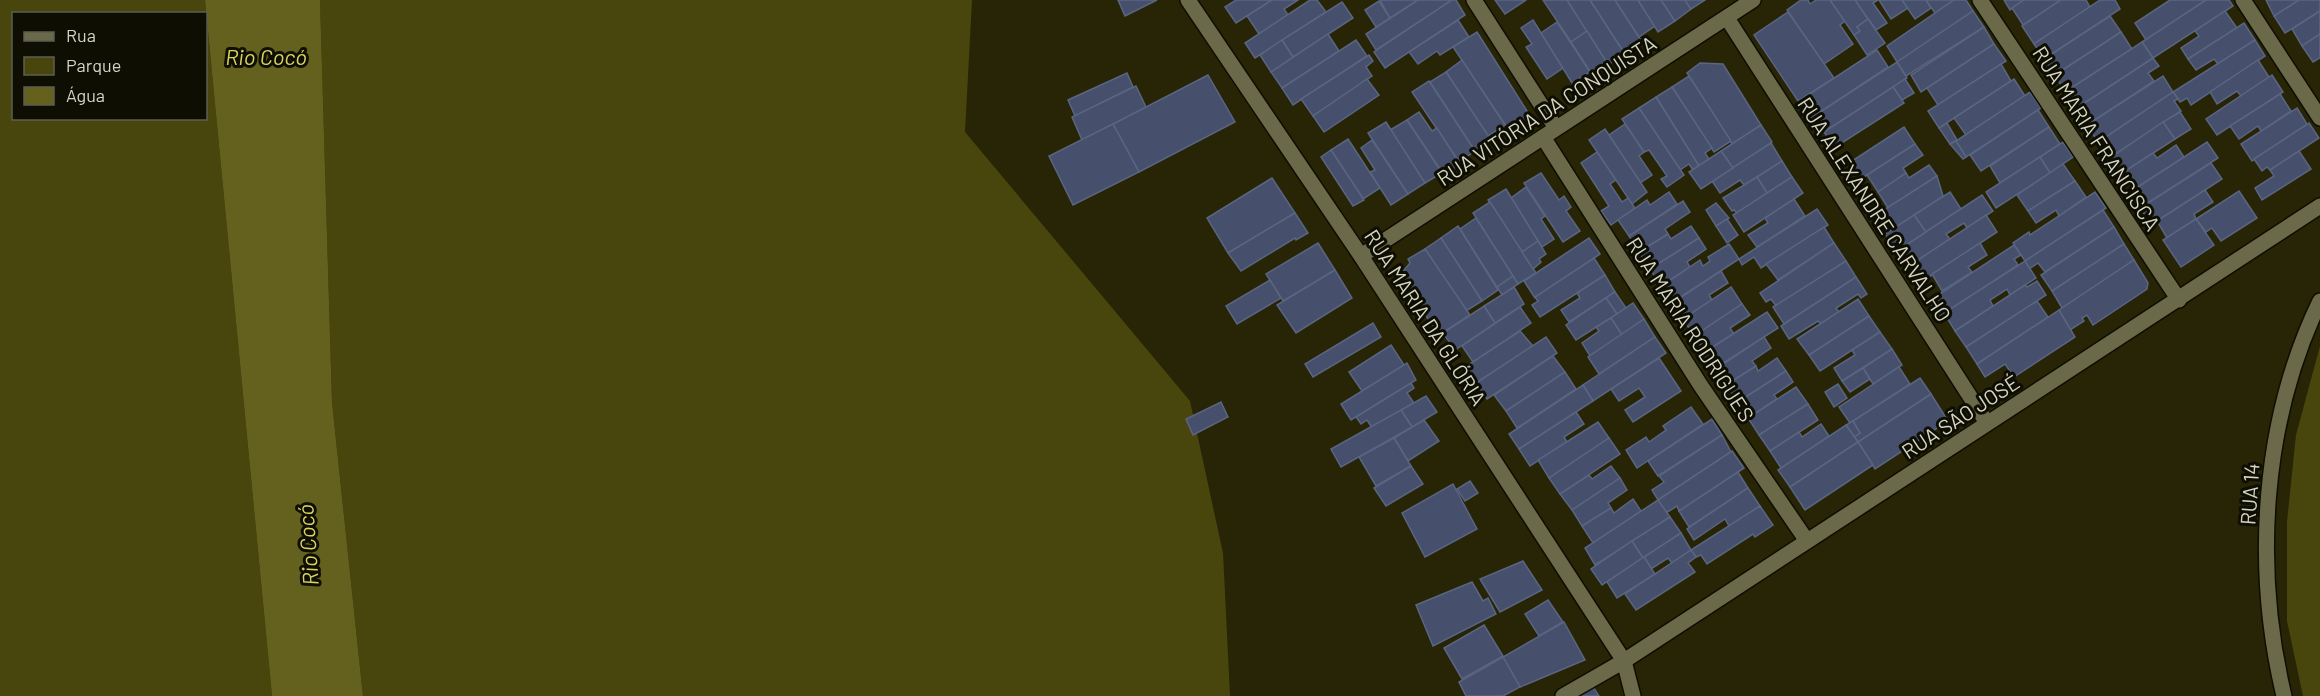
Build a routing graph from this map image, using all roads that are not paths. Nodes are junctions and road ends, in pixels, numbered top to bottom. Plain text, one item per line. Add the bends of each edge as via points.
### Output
1 (1188, 0) edge
2 (1474, 0) edge
3 (1980, 0) edge
4 (2243, 0) edge
5 (1743, 3) edge
6 (1727, 18) junction
7 (2320, 118) edge
8 (1549, 133) junction
9 (2320, 206) edge
10 (1362, 256) junction
11 (2179, 300) junction
12 (2320, 301) edge
13 (1987, 423) junction
14 (1807, 541) junction
15 (1624, 661) junction
16 (1563, 696) edge
17 (1633, 696) edge
18 (2284, 696) edge

1 - 10 street, RUA MARIA DA GLÓRIA
2 - 8 street, RUA MARIA RODRIGUES
3 - 11 street, RUA MARIA FRANCISCA
4 - 7 street
5 - 6 street, RUA VITÓRIA DA CONQUISTA
6 - 8 street, RUA VITÓRIA DA CONQUISTA
6 - 13 street, RUA ALEXANDRE CARVALHO
8 - 10 street, RUA VITÓRIA DA CONQUISTA
8 - 14 street, RUA MARIA RODRIGUES via 1701,386
9 - 11 street, RUA SÃO JOSÉ
10 - 15 street, RUA MARIA DA GLÓRIA
11 - 13 street, RUA SÃO JOSÉ
12 - 18 street, RUA 14 via 2295,361 2272,459 2267,539 2269,597 2273,650
13 - 14 street, RUA SÃO JOSÉ
14 - 15 street, RUA SÃO JOSÉ
15 - 16 street, RUA SÃO JOSÉ
15 - 17 street

